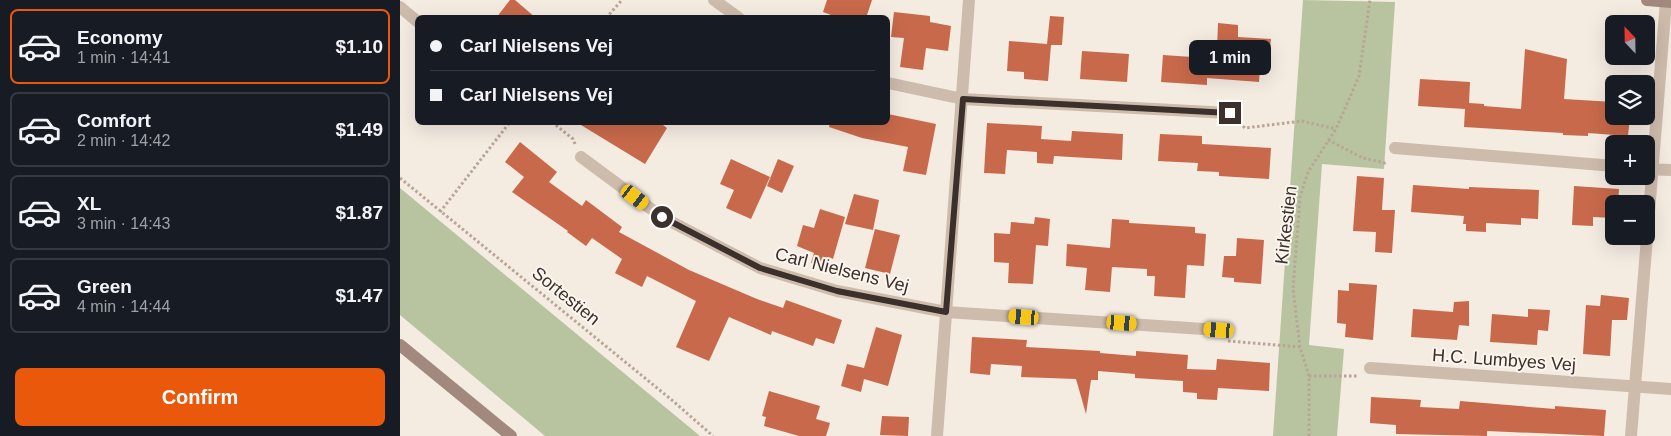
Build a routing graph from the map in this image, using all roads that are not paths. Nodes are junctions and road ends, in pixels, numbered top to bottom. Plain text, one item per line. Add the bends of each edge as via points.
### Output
1 (714, 0) edge
2 (970, 0) edge
3 (1647, 0) edge
4 (1668, 2) edge
5 (400, 8) edge
6 (735, 15) edge
7 (415, 20) edge
8 (890, 83) edge
9 (963, 99) junction
10 (1230, 113) road end
11 (1654, 135) edge
12 (1395, 148) road end
13 (581, 156) road end
14 (1605, 165) edge
15 (1655, 169) edge
16 (1671, 170) edge
17 (1649, 185) edge
18 (946, 312) junction
19 (1219, 330) road end
20 (400, 345) edge
21 (1370, 368) road end
22 (1636, 387) junction
23 (1671, 389) edge
24 (511, 436) edge
25 (937, 436) edge
26 (1631, 436) edge

1 - 6 street
2 - 9 street
3 - 4 street
4 - 11 street
5 - 7 street
8 - 9 street
9 - 10 street
9 - 18 street
12 - 14 street
13 - 18 street, Carl Nielsens Vej via 662,217 760,268 837,291
15 - 16 street
17 - 22 street
18 - 19 street, Carl Nielsens Vej
18 - 25 street
20 - 24 street
21 - 22 street, H.C. Lumbyes Vej
22 - 23 street, H.C. Lumbyes Vej
22 - 26 street

